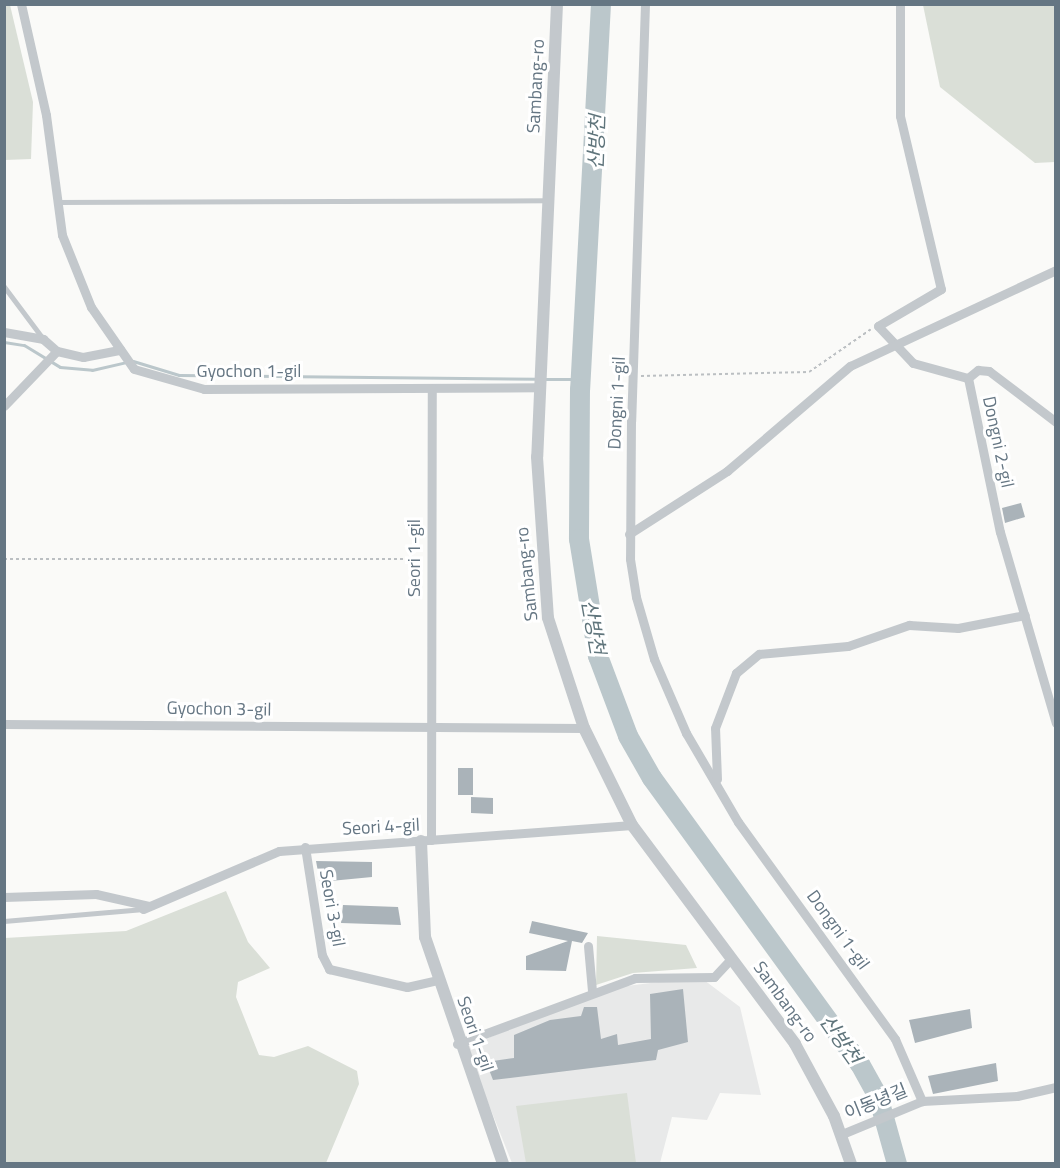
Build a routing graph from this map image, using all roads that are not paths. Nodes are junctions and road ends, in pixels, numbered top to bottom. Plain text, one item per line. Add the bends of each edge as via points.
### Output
1 (21, 4) edge
2 (557, 4) edge
3 (645, 4) edge
4 (900, 4) edge
5 (549, 200) junction
6 (56, 202) junction
7 (1056, 270) edge
8 (4, 286) edge
9 (4, 332) edge
10 (43, 339) junction
11 (891, 344) junction
12 (122, 353) junction
13 (55, 354) junction
14 (968, 378) junction
15 (539, 386) junction
16 (432, 388) junction
17 (4, 406) edge
18 (1056, 422) edge
19 (629, 534) junction
20 (1025, 615) junction
21 (1056, 723) edge
22 (4, 724) edge
23 (432, 728) junction
24 (584, 728) junction
25 (717, 784) junction
26 (632, 825) junction
27 (426, 841) junction
28 (305, 847) junction
29 (4, 897) edge
30 (146, 908) junction
31 (4, 921) edge
32 (588, 946) dead end
33 (574, 957) dead end
34 (586, 958) junction
35 (731, 959) junction
36 (438, 980) junction
37 (592, 991) junction
38 (458, 1044) junction
39 (1056, 1087) edge
40 (922, 1101) junction
41 (842, 1134) junction
42 (503, 1164) edge
43 (851, 1164) edge

1 - 6 street, Gyochon 1-gil via 46,115
2 - 5 street, Sambang-ro
3 - 19 street, Dongni 1-gil
4 - 11 street, Dongni 2-gil via 900,116 941,289 878,326
5 - 6 lane
5 - 15 street, Sambang-ro
6 - 12 street, Gyochon 1-gil via 72,267
7 - 11 street via 930,333
8 - 10 lane
9 - 10 street
10 - 13 street
11 - 14 street, Dongni 2-gil via 914,363
11 - 19 street via 850,366 727,471
12 - 13 street via 83,357
12 - 16 street, Gyochon 1-gil via 134,368 196,389
13 - 17 street
14 - 18 street via 978,370 989,371
14 - 20 street, Dongni 2-gil via 1000,532
15 - 16 street, Gyochon 1-gil
15 - 24 street, Sambang-ro via 537,467 547,608
16 - 23 street, Seori 1-gil
19 - 25 street, Dongni 1-gil via 636,597 654,659 686,733
20 - 21 street, Dongni 2-gil
20 - 25 street via 958,628 909,625 848,646 773,651 749,660 736,673 715,728
22 - 23 street, Gyochon 3-gil
23 - 24 street
23 - 27 street, Seori 1-gil
24 - 26 street, Sambang-ro
25 - 40 street, Dongni 1-gil via 895,1039
26 - 27 street, Seori 4-gil
26 - 35 street, Sambang-ro
27 - 28 street, Seori 4-gil
27 - 36 street, Seori 1-gil via 421,909
28 - 30 street, Seori 4-gil via 279,851
28 - 36 street, Seori 3-gil via 322,955 329,969 407,987
29 - 30 street via 96,894
30 - 31 lane
32 - 34 street
33 - 34 street
34 - 37 street
35 - 37 street via 714,977 635,978
35 - 41 street, Sambang-ro via 795,1044
36 - 38 street, Seori 1-gil
37 - 38 street
38 - 42 street, Seori 1-gil
39 - 40 street via 1007,1098
40 - 41 street, 이동녕길
41 - 43 street, Sambang-ro

